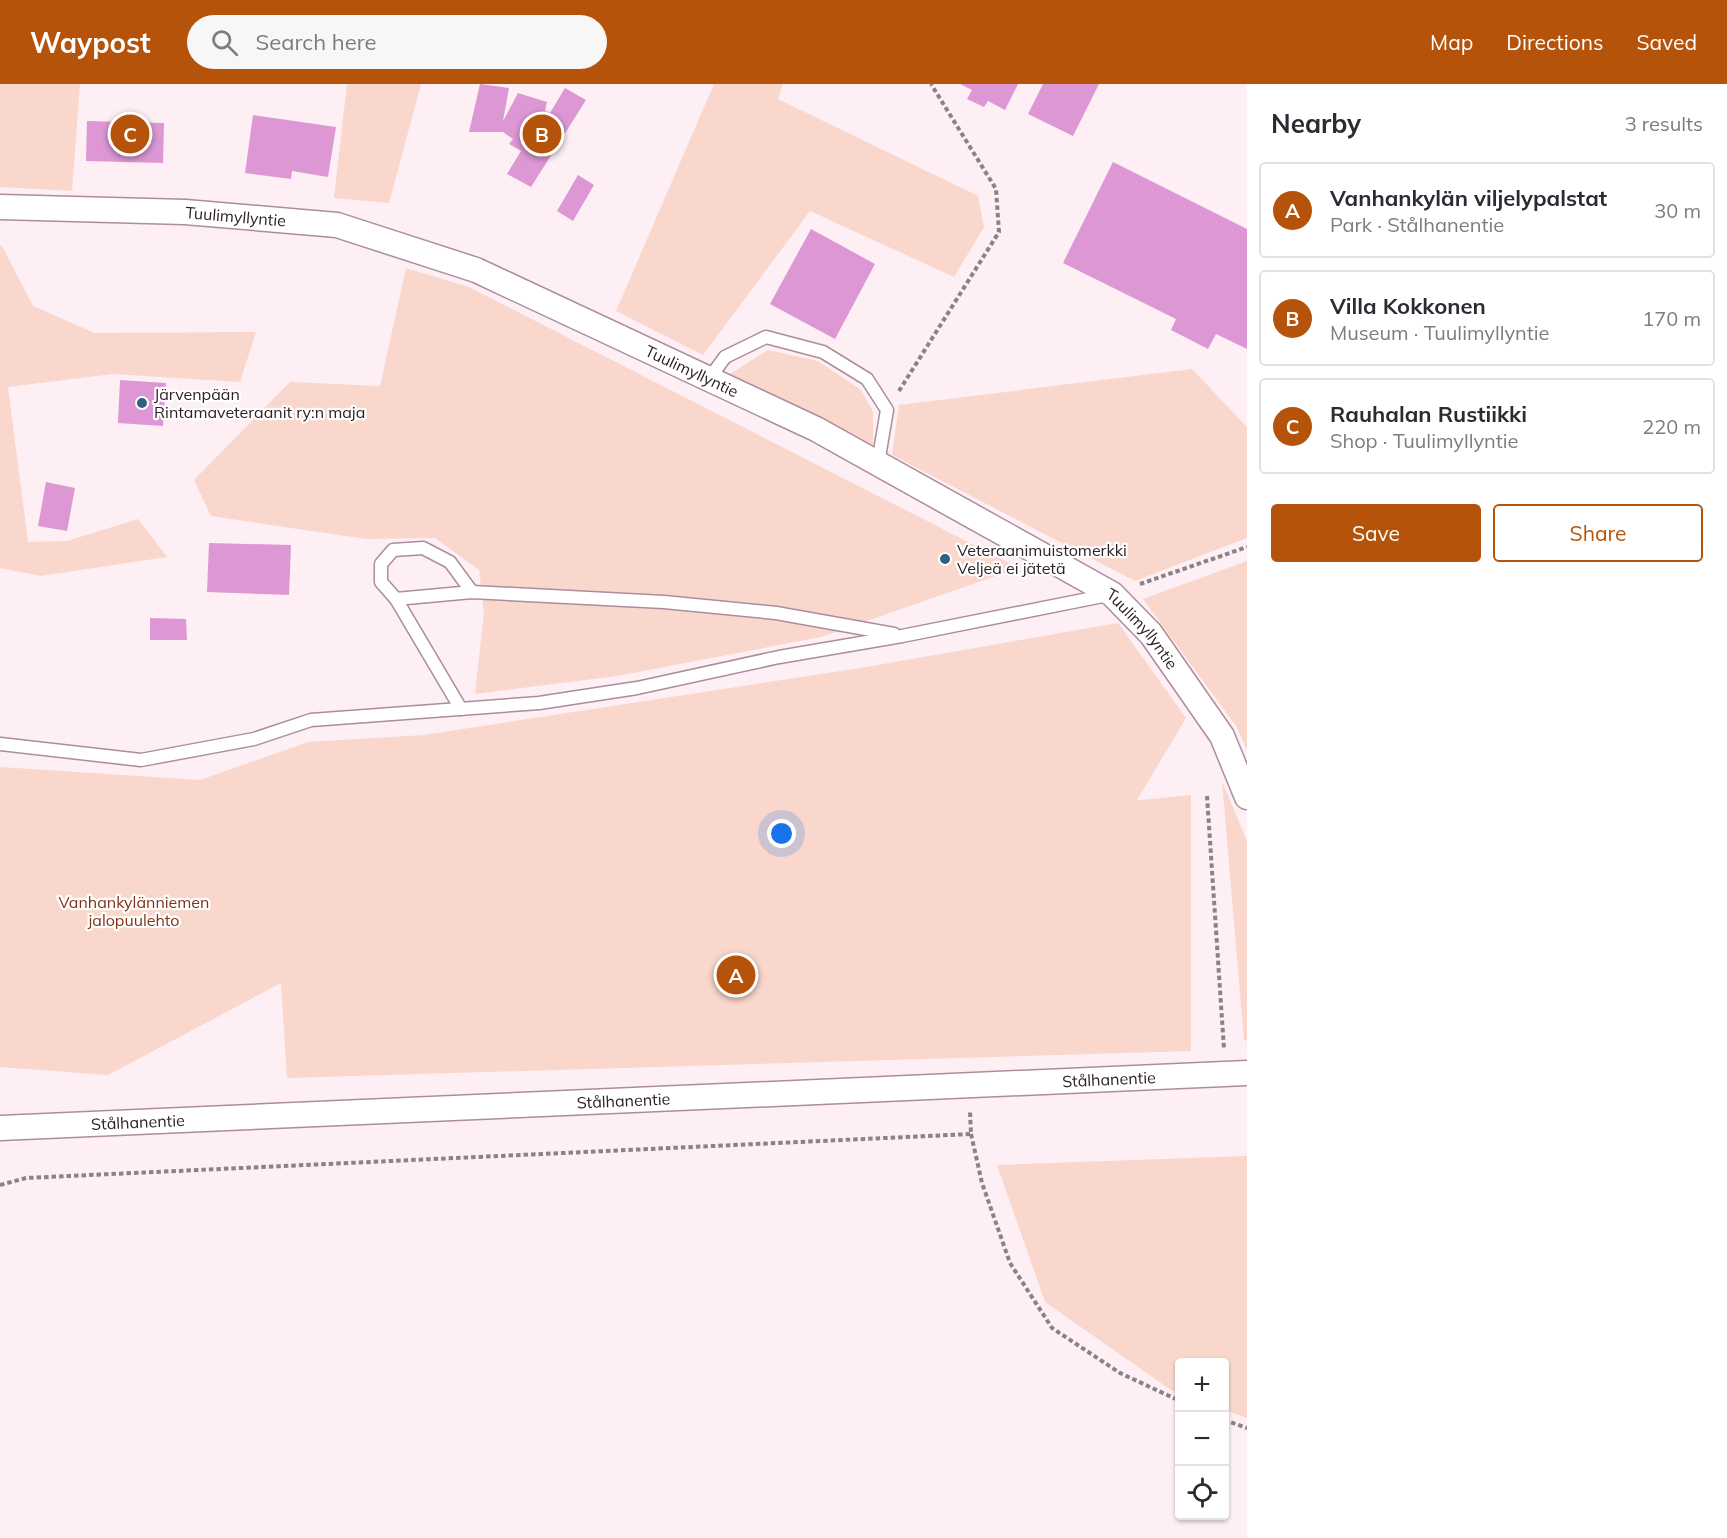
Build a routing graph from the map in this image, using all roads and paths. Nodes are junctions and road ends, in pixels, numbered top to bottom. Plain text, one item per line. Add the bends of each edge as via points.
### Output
1 (932, 84) edge
2 (0, 207) edge
3 (709, 379) junction
4 (887, 410) junction
5 (878, 463) junction
6 (1247, 547) edge
7 (472, 592) junction
8 (1112, 594) junction
9 (396, 599) junction
10 (902, 636) junction
11 (461, 710) junction
12 (0, 744) edge
13 (1207, 796) dead end
14 (1247, 797) edge
15 (1236, 1073) edge
16 (968, 1084) junction
17 (0, 1128) edge
18 (971, 1134) junction
19 (0, 1185) edge
20 (1175, 1399) edge
21 (1229, 1422) edge
22 (1247, 1428) edge

1 - 4 path via 996,189 999,232
2 - 3 street, Tuulimyllyntie via 185,212 337,225 476,270
3 - 4 lane via 725,357 766,337 824,352 867,379
3 - 5 street, Tuulimyllyntie
4 - 5 lane
5 - 8 street, Tuulimyllyntie
6 - 8 path
7 - 9 lane
7 - 9 lane via 450,562 423,548 393,550 381,564 381,582
7 - 10 lane via 664,602 776,613
8 - 10 lane
8 - 14 street, Tuulimyllyntie via 1151,634 1222,736
9 - 11 lane
10 - 11 lane via 779,657 637,688
11 - 12 lane via 311,720 254,739 141,760
13 - 15 path
15 - 16 street, Stålhanentie
16 - 17 street, Stålhanentie
16 - 18 path
18 - 19 path via 26,1178
18 - 20 path via 982,1183 1010,1263 1052,1328 1120,1373
21 - 22 path

